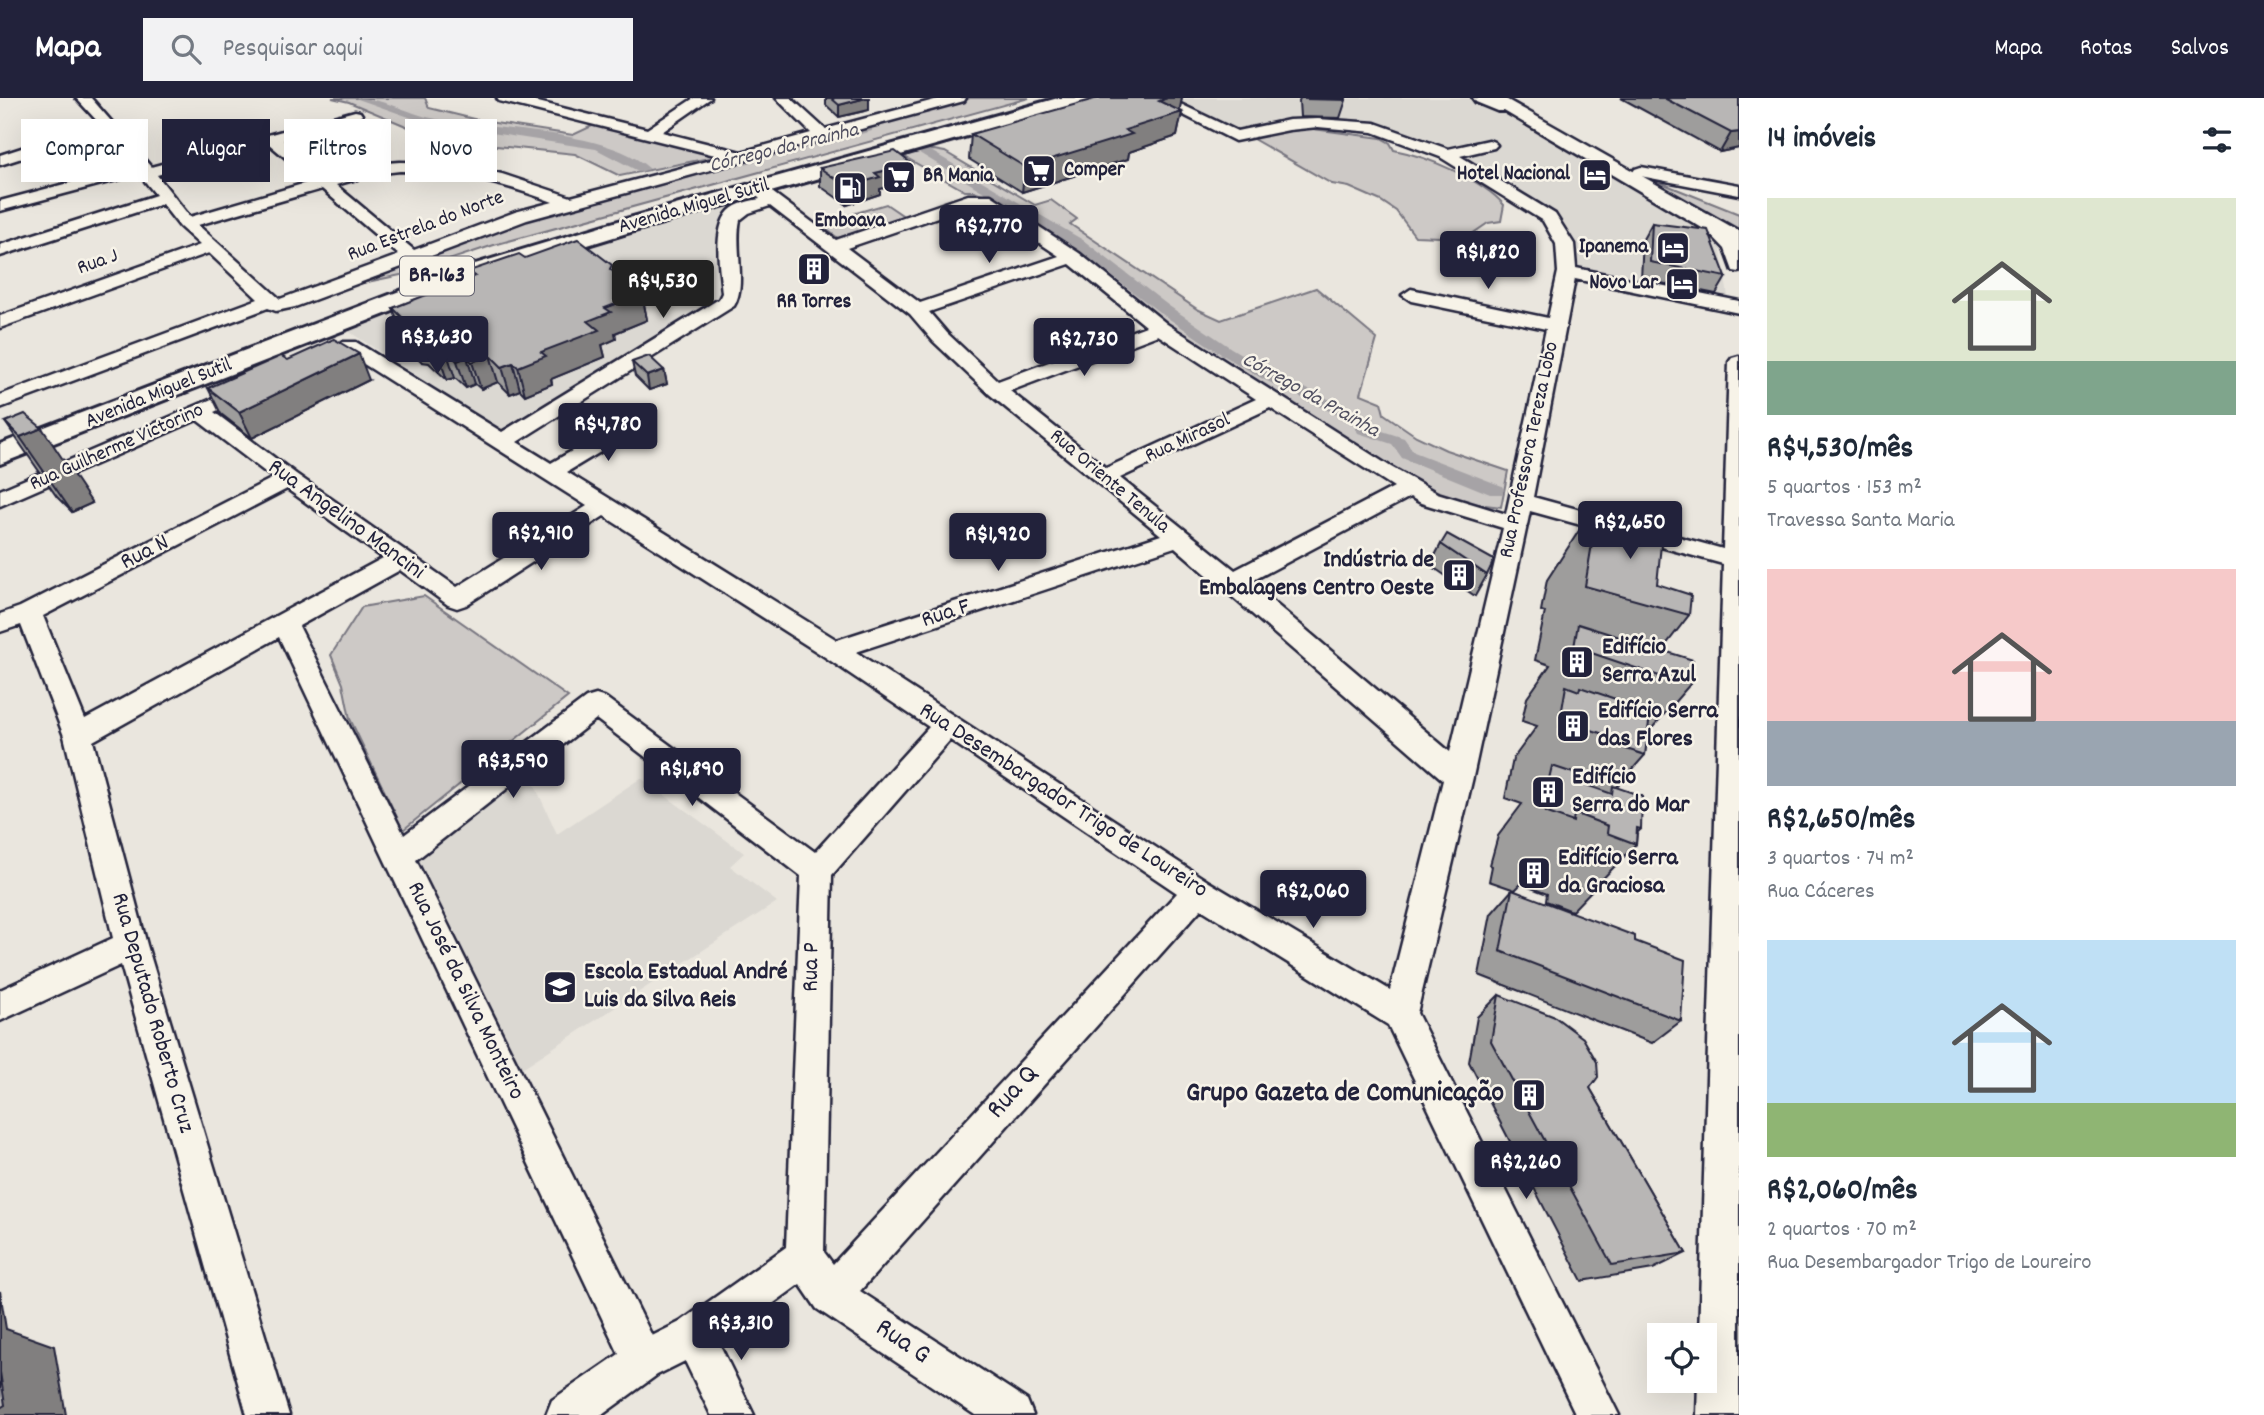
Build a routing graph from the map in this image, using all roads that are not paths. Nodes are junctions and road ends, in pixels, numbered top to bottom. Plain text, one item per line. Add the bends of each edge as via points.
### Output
1 (83, 98) edge
2 (504, 98) edge
3 (704, 98) edge
4 (784, 98) edge
5 (960, 98) edge
6 (1049, 98) edge
7 (1080, 98) edge
8 (1157, 98) edge
9 (1483, 98) edge
10 (1504, 101) edge
11 (355, 115) dead end
12 (103, 119) edge
13 (651, 133) junction
14 (823, 136) junction
15 (271, 138) junction
16 (1489, 145) dead end
17 (21, 153) edge
18 (1446, 154) junction
19 (744, 157) junction
20 (0, 160) edge
21 (148, 169) edge
22 (1641, 172) junction
23 (148, 173) edge
24 (97, 182) edge
25 (324, 183) junction
26 (1739, 190) edge
27 (765, 195) junction
28 (167, 197) junction
29 (568, 202) junction
30 (0, 206) edge
31 (1727, 208) dead end
32 (186, 223) junction
33 (1713, 227) junction
34 (1739, 240) edge
35 (836, 246) junction
36 (211, 247) junction
37 (0, 251) edge
38 (412, 257) junction
39 (1073, 257) junction
40 (1739, 267) edge
41 (1567, 272) junction
42 (1411, 295) dead end
43 (272, 303) junction
44 (1739, 307) edge
45 (917, 310) junction
46 (333, 316) junction
47 (0, 322) edge
48 (1556, 326) junction
49 (1160, 328) junction
50 (260, 359) junction
51 (1739, 362) edge
52 (299, 368) edge
53 (995, 389) junction
54 (1272, 400) junction
55 (0, 402) edge
56 (199, 411) junction
57 (643, 418) dead end
58 (503, 441) junction
59 (0, 442) edge
60 (0, 455) edge
61 (551, 472) junction
62 (1104, 477) junction
63 (288, 479) junction
64 (1410, 488) junction
65 (0, 499) edge
66 (602, 507) junction
67 (1518, 513) junction
68 (1177, 538) junction
69 (399, 560) junction
70 (1737, 561) edge
71 (1233, 581) junction
72 (15, 618) edge
73 (285, 622) junction
74 (834, 650) junction
75 (947, 725) junction
76 (78, 736) junction
77 (1459, 777) junction
78 (400, 856) junction
79 (817, 871) junction
80 (1198, 891) junction
81 (131, 946) junction
82 (0, 1006) edge
83 (1400, 1014) junction
84 (1731, 1091) edge
85 (805, 1258) junction
86 (831, 1295) junction
87 (694, 1336) junction
88 (643, 1361) junction
89 (268, 1415) edge
90 (567, 1415) edge
91 (733, 1415) edge
92 (1012, 1415) edge
93 (1598, 1415) edge
94 (1718, 1415) edge

1 - 12 street
2 - 13 street
3 - 13 street
4 - 14 street
5 - 14 street, Rua Estrela do Norte
6 - 46 highway, Avenida Miguel Sutil / BR-163 via 606,223
7 - 27 highway, Avenida Miguel Sutil / BR-163
8 - 18 street, Rua Professora Tereza Lobo via 1235,136 1289,125 1350,124 1398,135
9 - 10 highway
10 - 22 main road
10 - 33 main road
11 - 15 street
13 - 19 street
14 - 19 street, Rua Estrela do Norte
15 - 21 street
15 - 25 street
16 - 18 street
17 - 20 street
18 - 41 street, Rua Professora Tereza Lobo via 1549,218 1565,244
19 - 29 street, Rua Estrela do Norte
22 - 26 street
22 - 31 main road
23 - 28 street
24 - 30 street
25 - 29 street via 401,165 448,166 514,181
25 - 32 street
25 - 38 street
27 - 35 street, Rua Oriente Tenula
27 - 46 highway, Avenida Miguel Sutil / BR-163 via 535,253
27 - 58 street via 731,219 731,293 727,302
28 - 32 street
28 - 37 street
29 - 38 street, Rua Estrela do Norte
32 - 36 street
33 - 34 main road
33 - 40 street via 1733,248
35 - 39 street via 980,198
35 - 45 street, Rua Oriente Tenula
36 - 43 street
36 - 47 street, Rua J
38 - 43 street, Rua Estrela do Norte via 288,303
39 - 45 street
39 - 49 street
41 - 44 street
41 - 48 street, Rua Professora Tereza Lobo
42 - 48 street
43 - 55 street, Rua Estrela do Norte
45 - 53 street, Rua Oriente Tenula
46 - 50 highway, Avenida Miguel Sutil / BR-163
48 - 67 street, Rua Professora Tereza Lobo
49 - 53 street
49 - 54 street
50 - 56 street, Rua Guilherme Victorino
50 - 59 highway, Avenida Miguel Sutil / BR-163
50 - 60 highway, Avenida Miguel Sutil / BR-163
51 - 70 street
52 - 58 street, Rua Desembargador Trigo de Loureiro via 349,346
53 - 62 street, Rua Oriente Tenula
54 - 62 street, Rua Mirasol
54 - 64 street
56 - 63 street, Rua Angelino Mancini
56 - 65 street, Rua Guilherme Victorino
57 - 61 street
58 - 61 street, Rua Desembargador Trigo de Loureiro
61 - 66 street, Rua Desembargador Trigo de Loureiro
62 - 68 street, Rua Oriente Tenula
63 - 69 street, Rua Angelino Mancini
63 - 72 street, Rua N
64 - 67 street via 1453,507
64 - 71 street
66 - 69 street, Rua Angelino Mancini via 457,599
66 - 74 street, Rua Desembargador Trigo de Loureiro
67 - 70 street
67 - 77 street, Rua Professora Tereza Lobo
68 - 71 street, Rua Oriente Tenula
68 - 74 street, Rua F
69 - 73 street
70 - 84 street
71 - 77 street, Rua Oriente Tenula
72 - 76 street, Rua Deputado Roberto Cruz
73 - 76 street
73 - 78 street, Rua José da Silva Monteiro
74 - 75 street, Rua Desembargador Trigo de Loureiro
75 - 79 street
75 - 80 street, Rua Desembargador Trigo de Loureiro
76 - 81 street, Rua Deputado Roberto Cruz
77 - 83 street, Rua Professora Tereza Lobo
78 - 79 street via 596,705
78 - 88 street, Rua José da Silva Monteiro
79 - 85 street, Rua P
80 - 83 street, Rua Desembargador Trigo de Loureiro
80 - 86 street, Rua Q
81 - 82 street
81 - 89 street, Rua Deputado Roberto Cruz
83 - 93 street
84 - 94 street
85 - 86 street, Rua G
85 - 87 street
86 - 92 street, Rua G
87 - 88 street
87 - 91 street
88 - 90 street

